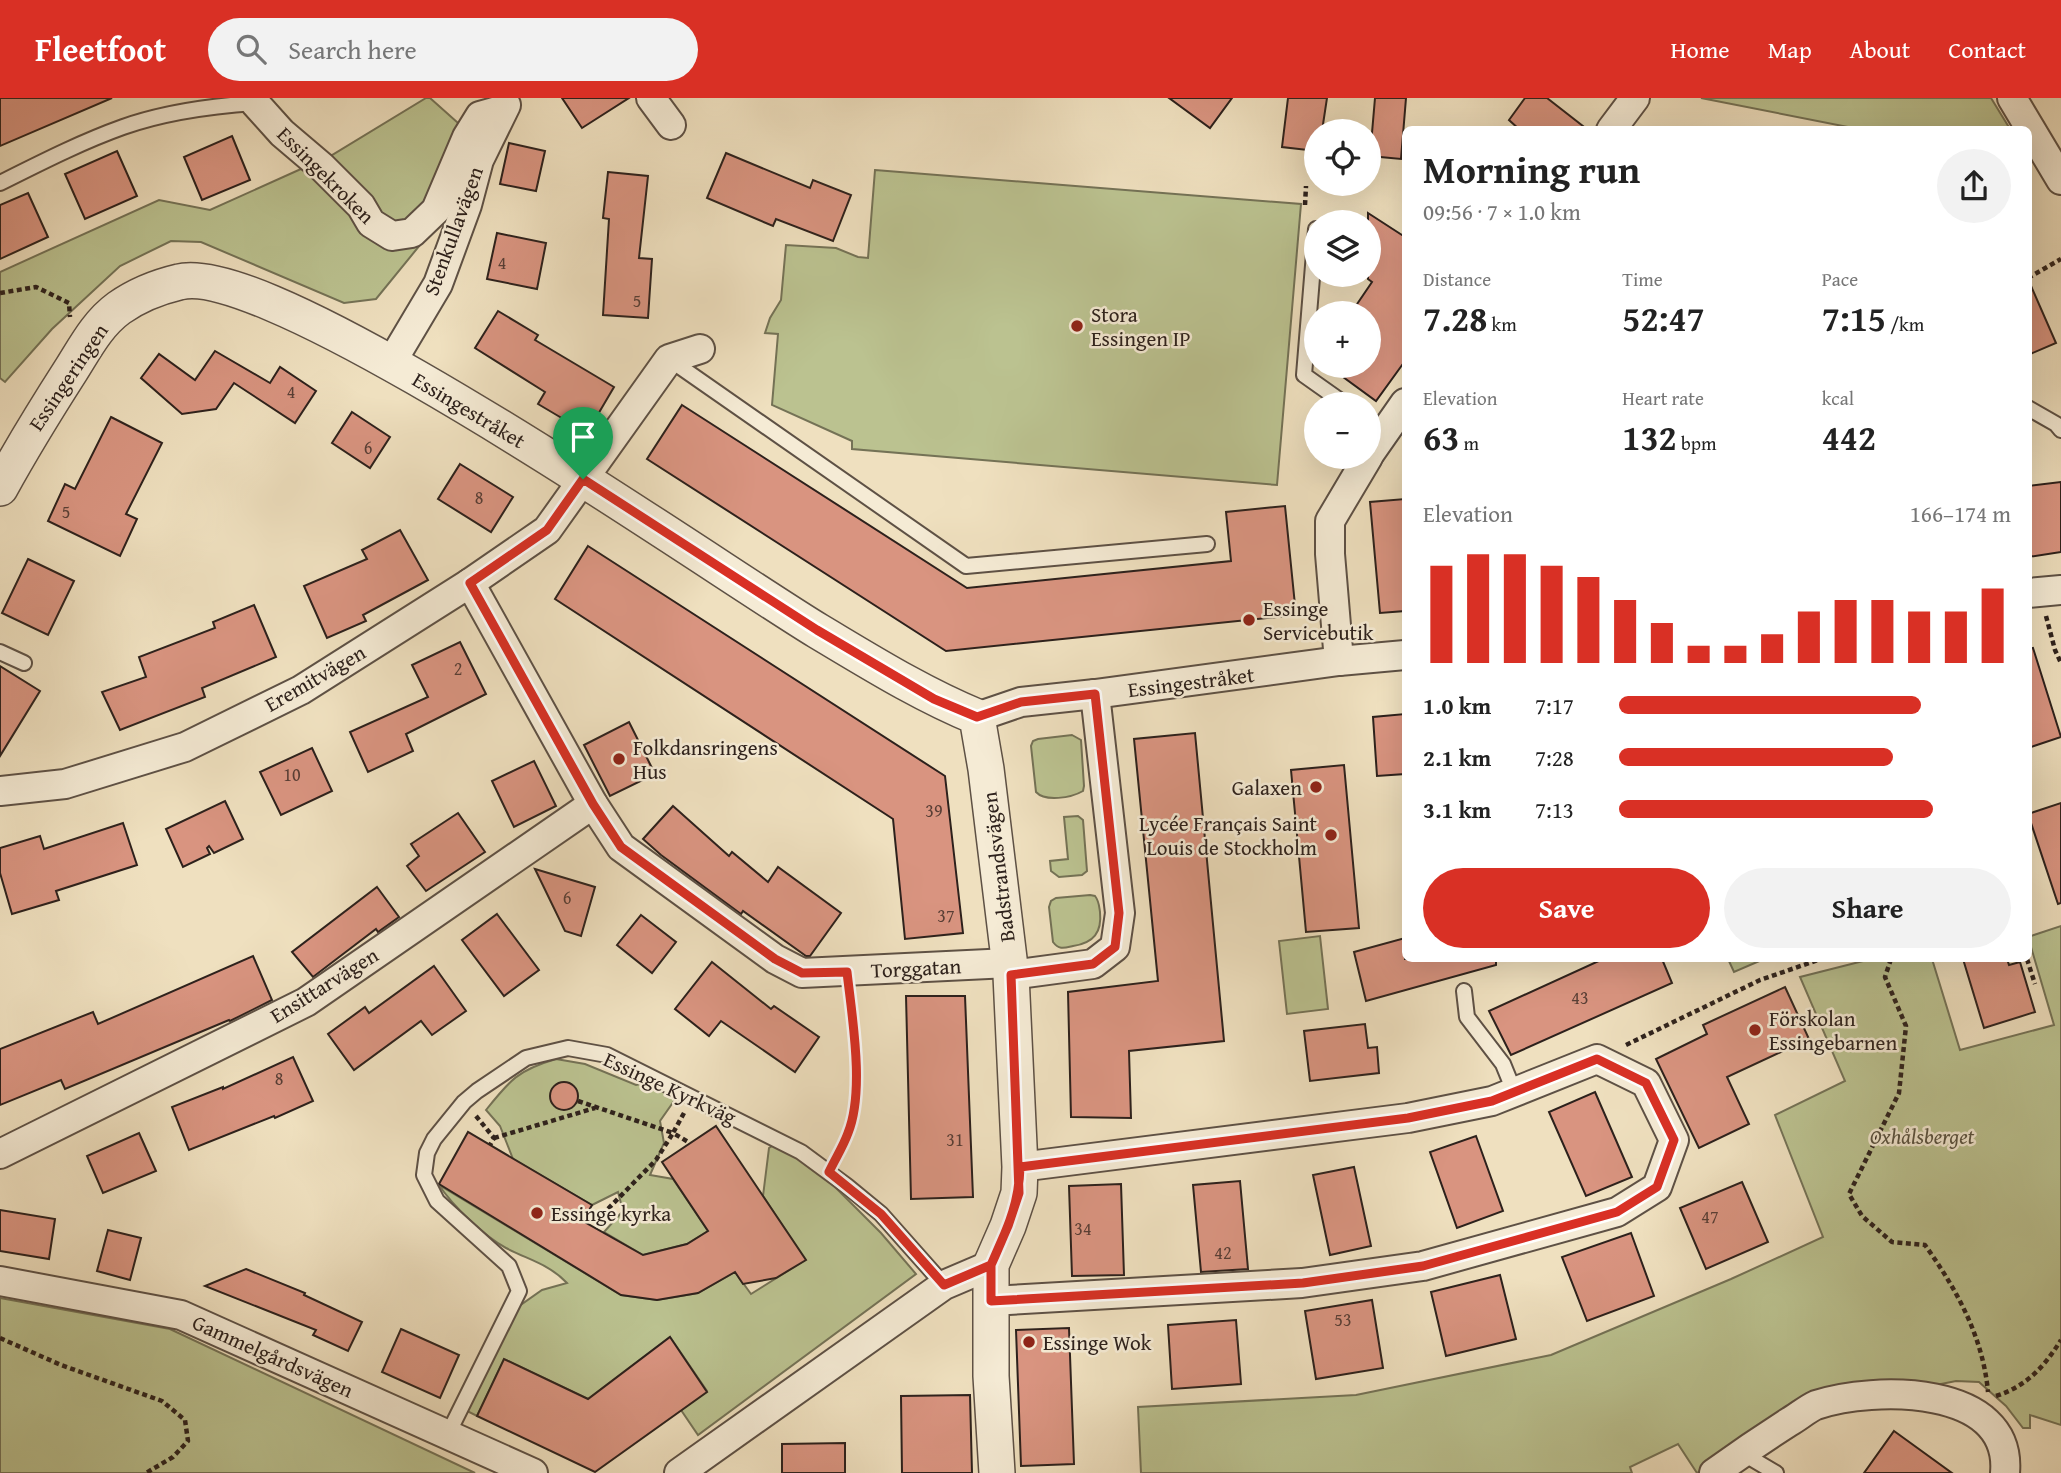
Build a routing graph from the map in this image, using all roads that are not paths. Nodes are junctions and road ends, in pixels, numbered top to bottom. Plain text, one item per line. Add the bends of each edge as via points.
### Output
1 (651, 98) edge
2 (1635, 98) edge
3 (2012, 98) edge
4 (255, 100) edge
5 (507, 104) edge
6 (671, 125) dead end
7 (1614, 126) edge
8 (2029, 126) edge
9 (2032, 131) edge
10 (2061, 180) edge
11 (0, 183) edge
12 (1311, 287) edge
13 (700, 349) dead end
14 (668, 359) junction
15 (391, 363) junction
16 (1328, 392) edge
17 (1402, 406) edge
18 (2032, 410) edge
19 (1381, 429) edge
20 (2061, 430) edge
21 (1360, 469) edge
22 (583, 479) junction
23 (0, 488) edge
24 (1207, 544) dead end
25 (470, 583) junction
26 (0, 652) edge
27 (1402, 655) edge
28 (1339, 661) junction
29 (24, 663) dead end
30 (1095, 694) junction
31 (977, 717) junction
32 (0, 792) edge
33 (593, 804) junction
34 (1010, 969) junction
35 (1464, 991) dead end
36 (1514, 1091) junction
37 (0, 1154) edge
38 (1020, 1167) junction
39 (991, 1265) junction
40 (0, 1281) edge
41 (944, 1285) junction
42 (991, 1301) junction
43 (448, 1433) junction
44 (1742, 1453) junction
45 (533, 1473) edge
46 (679, 1473) edge
47 (997, 1473) edge
48 (1714, 1473) edge
49 (1776, 1473) edge
50 (2005, 1473) edge

1 - 6 street
2 - 7 street
3 - 8 street
4 - 5 street, Essingekroken via 282,133 360,206 371,223 392,236 412,233 436,211 480,116
4 - 11 lane, Essingekroken via 124,127
5 - 15 street, Stenkullavägen via 479,160 438,284
9 - 10 street
12 - 16 lane via 1304,375
13 - 14 street
14 - 22 street
14 - 24 lane via 966,566
15 - 22 street, Essingestråket
15 - 23 street, Essingeringen via 256,296 202,279 183,280 119,308 98,327
17 - 19 street
18 - 20 lane
21 - 28 street via 1330,520
22 - 25 street, Eremitvägen via 547,530
22 - 31 street, Essingestråket via 817,630 934,699
25 - 32 street, Eremitvägen via 301,690 185,747 65,784
25 - 33 street, Torggatan
26 - 29 lane
27 - 28 street, Essingestråket
28 - 30 street, Essingestråket
30 - 31 street, Essingestråket via 1021,702
30 - 34 street, Torggatan via 1119,913 1115,947 1093,964
31 - 34 street, Badstrandsvägen
33 - 34 street, Torggatan via 621,847 775,959 802,973
33 - 37 street, Ensittarvägen via 306,1002
34 - 38 street, Badstrandsvägen
35 - 36 lane via 1467,1017 1503,1064
36 - 38 street via 1492,1101 1408,1118
36 - 42 street via 1597,1059 1646,1083 1674,1140 1657,1187 1617,1212 1423,1266 1303,1283
38 - 39 street, Badstrandsvägen via 1019,1193
39 - 41 street
39 - 42 street, Badstrandsvägen
40 - 43 street, Gammelgårdsvägen via 181,1315
41 - 43 lane, Essinge Kyrkväg via 881,1214 801,1152 607,1055 568,1048 526,1058 464,1102 427,1153 424,1175 437,1201 509,1266 519,1291
41 - 46 street
42 - 47 street, Badstrandsvägen
43 - 45 street, Gammelgårdsvägen
44 - 48 street
44 - 49 lane
44 - 50 street via 1814,1406 1888,1394 1946,1401 1974,1412 1998,1436

